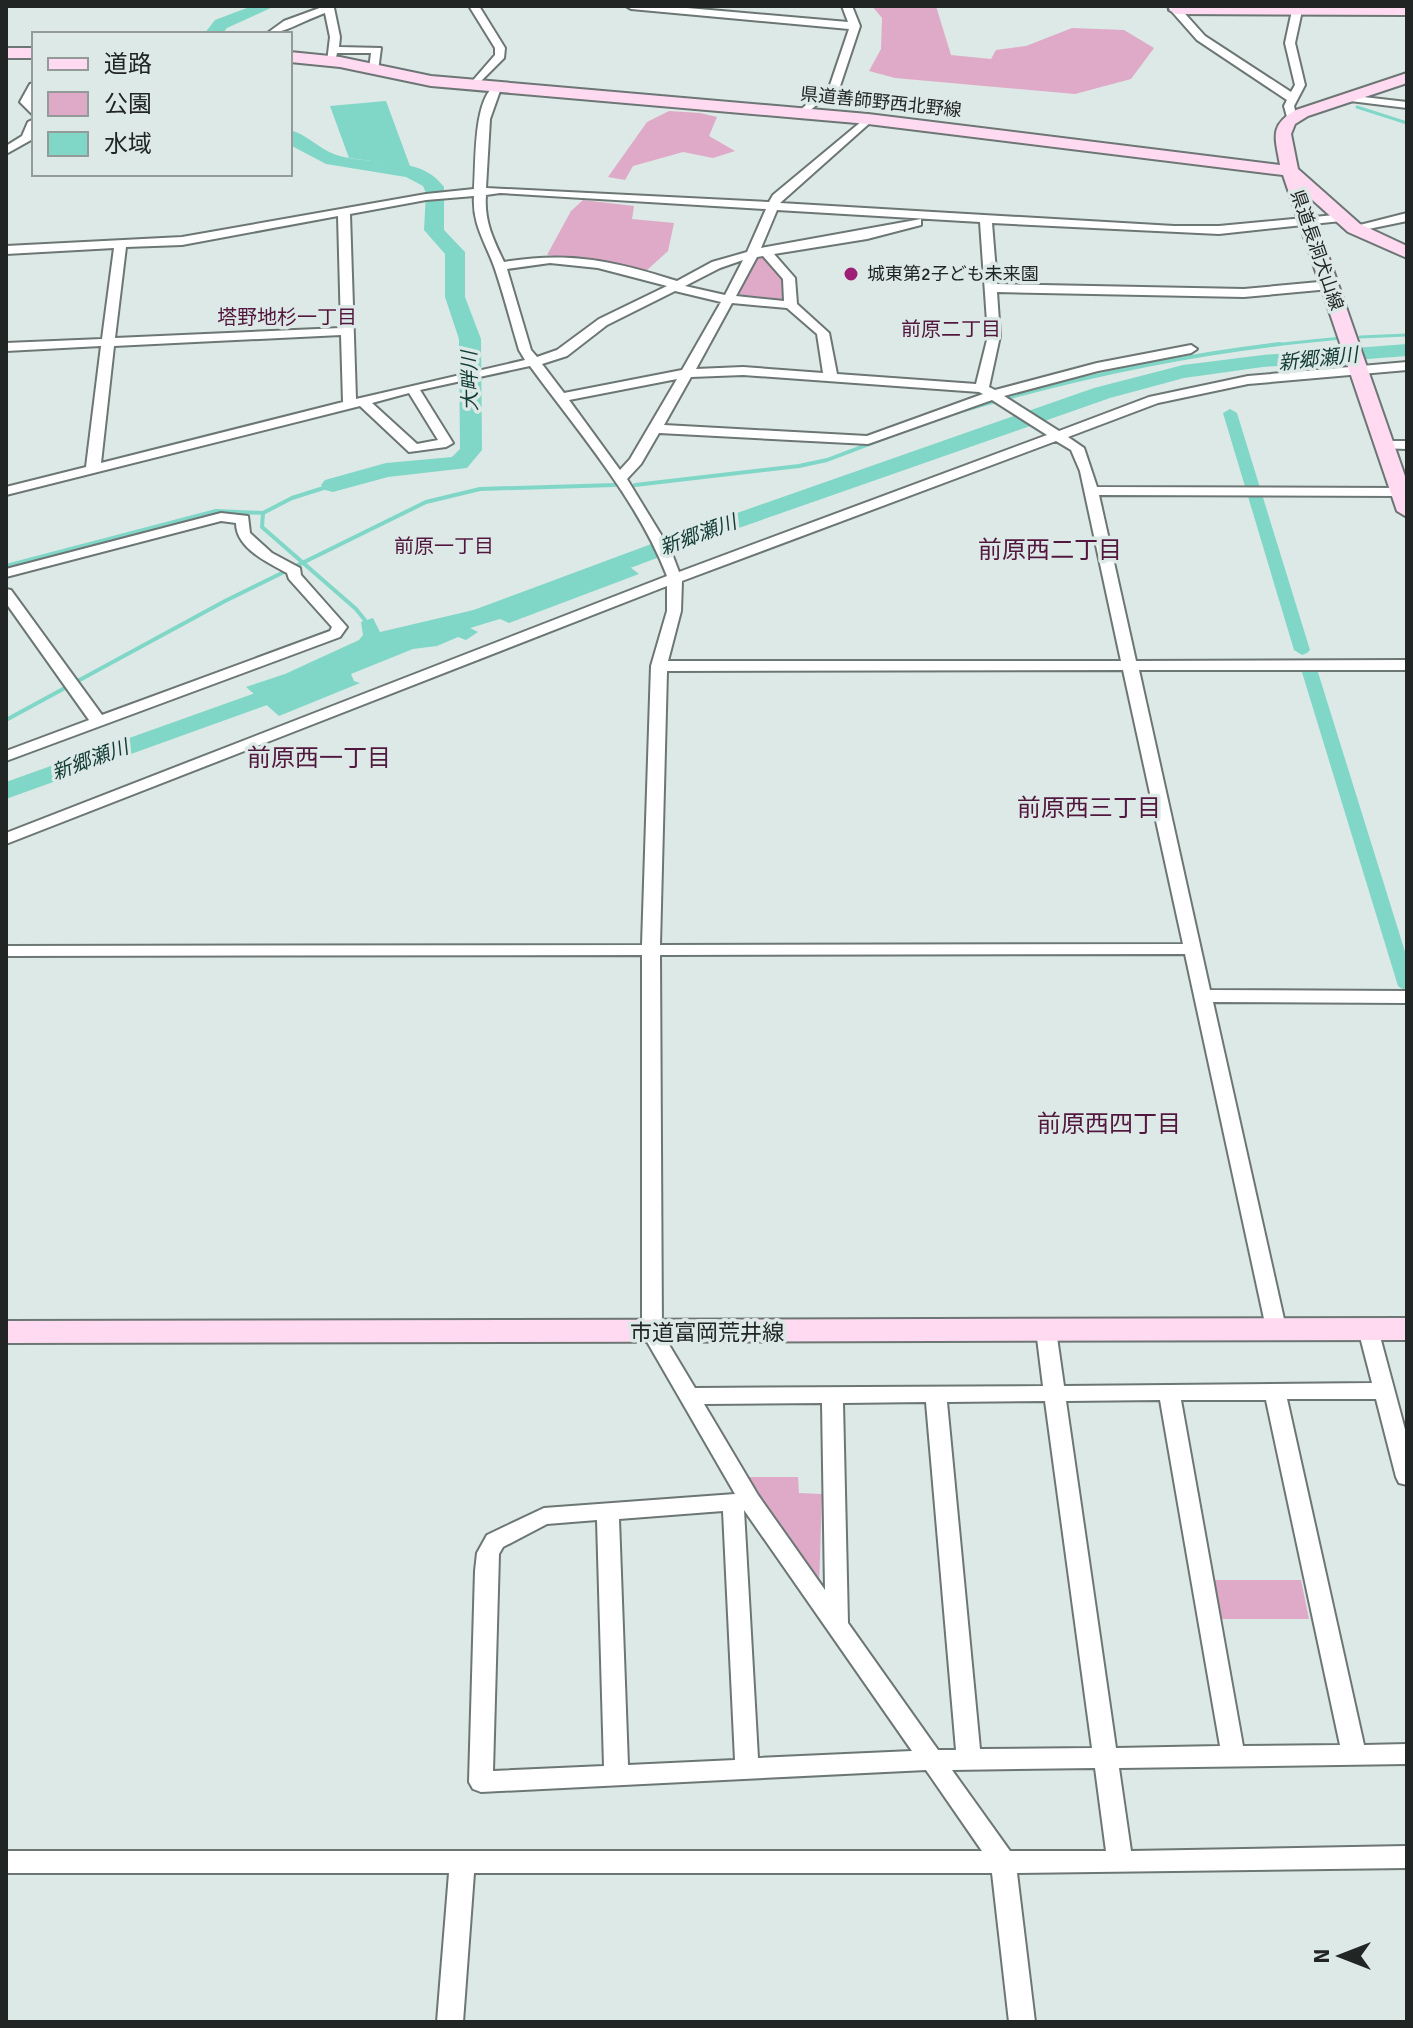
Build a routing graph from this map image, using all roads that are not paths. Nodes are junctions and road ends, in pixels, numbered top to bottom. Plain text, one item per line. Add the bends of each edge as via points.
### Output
1 (474, 6) edge
2 (631, 6) edge
3 (847, 6) edge
4 (1174, 8) edge
5 (1297, 8) edge
6 (1324, 8) edge
7 (1407, 11) edge
8 (855, 26) junction
9 (274, 32) edge
10 (6, 53) edge
11 (32, 53) edge
12 (332, 55) junction
13 (292, 57) edge
14 (1407, 78) edge
15 (474, 85) junction
16 (496, 88) junction
17 (32, 90) edge
18 (1292, 98) junction
19 (1340, 100) junction
20 (1407, 105) edge
21 (32, 111) edge
22 (803, 113) junction
23 (1293, 117) junction
24 (868, 119) junction
25 (32, 127) edge
26 (6, 151) edge
27 (1290, 171) junction
28 (481, 191) junction
29 (773, 206) junction
30 (344, 212) junction
31 (1407, 217) edge
32 (940, 218) junction
33 (1305, 219) junction
34 (986, 220) junction
35 (1347, 222) junction
36 (120, 246) junction
37 (6, 250) edge
38 (759, 253) junction
39 (1407, 253) edge
40 (500, 266) junction
41 (1330, 285) junction
42 (676, 286) junction
43 (990, 288) junction
44 (729, 298) junction
45 (791, 305) junction
46 (348, 331) junction
47 (109, 342) junction
48 (6, 347) edge
49 (1191, 349) dead end
50 (534, 360) junction
51 (1407, 366) edge
52 (1359, 369) junction
53 (686, 373) junction
54 (831, 379) junction
55 (413, 389) junction
56 (988, 391) junction
57 (561, 398) junction
58 (356, 403) junction
59 (655, 429) junction
60 (1058, 435) junction
61 (1384, 445) junction
62 (1407, 445) edge
63 (93, 469) junction
64 (620, 479) junction
65 (6, 491) edge
66 (1090, 491) junction
67 (1400, 492) junction
68 (1407, 511) edge
69 (6, 573) edge
70 (675, 579) junction
71 (6, 593) edge
72 (1129, 665) junction
73 (1407, 665) edge
74 (659, 666) junction
75 (99, 722) junction
76 (6, 756) edge
77 (6, 839) edge
78 (1191, 949) junction
79 (6, 951) edge
80 (651, 951) junction
81 (1201, 996) junction
82 (1405, 997) edge
83 (1276, 1328) junction
84 (1368, 1329) junction
85 (1407, 1329) edge
86 (1046, 1330) junction
87 (6, 1332) edge
88 (652, 1333) junction
89 (1385, 1391) junction
90 (1053, 1392) junction
91 (1169, 1392) junction
92 (1275, 1392) junction
93 (936, 1394) junction
94 (690, 1396) junction
95 (832, 1396) junction
96 (1407, 1477) edge
97 (741, 1502) junction
98 (608, 1513) junction
99 (837, 1625) junction
100 (1407, 1754) edge
101 (1233, 1755) junction
102 (1354, 1755) junction
103 (1107, 1756) junction
104 (969, 1759) junction
105 (930, 1760) junction
106 (747, 1769) junction
107 (616, 1775) junction
108 (1407, 1857) edge
109 (1003, 1861) junction
110 (6, 1862) edge
111 (462, 1862) junction
112 (1120, 1862) junction
113 (450, 2022) edge
114 (1022, 2022) edge

1 - 15 street via 500,48 500,56
2 - 8 street
3 - 8 street
4 - 5 main road
4 - 18 street via 1201,38
5 - 6 main road
5 - 18 street via 1290,43 1300,85
6 - 7 main road
8 - 22 street via 835,86
9 - 12 street via 329,8 335,37
10 - 11 main road
12 - 13 main road, 県道善師野西北野線
12 - 15 main road, 県道善師野西北野線 via 420,79
14 - 19 main road
15 - 16 main road, 県道善師野西北野線
16 - 22 main road, 県道善師野西北野線
16 - 28 street via 484,119
17 - 21 street via 25,102
18 - 23 street
19 - 20 street
19 - 23 main road
22 - 24 main road, 県道善師野西北野線
23 - 27 main road via 1283,134
24 - 27 main road, 県道善師野西北野線
24 - 29 street via 787,186
25 - 26 street via 27,138
27 - 33 main road, 県道長洞犬山線
27 - 35 main road
28 - 29 street
28 - 30 street
28 - 40 street via 483,231
29 - 32 street
29 - 38 street
30 - 36 street via 215,237
30 - 46 street
31 - 35 street
32 - 34 street
32 - 38 street
33 - 34 street via 1205,231
33 - 35 street
33 - 41 main road, 県道長洞犬山線
34 - 43 street
35 - 39 main road
36 - 37 street
36 - 47 street
38 - 42 street via 716,265
38 - 44 street
38 - 45 street via 789,278
40 - 42 street via 549,259 651,276
40 - 50 street via 525,350
41 - 43 street via 1244,293
41 - 52 main road, 県道長洞犬山線
42 - 44 street
42 - 50 street via 603,322 562,353
43 - 56 street via 994,336
44 - 45 street
44 - 53 street
45 - 54 street via 823,333
46 - 47 street
46 - 58 street
47 - 48 street
47 - 63 street
49 - 56 street
50 - 55 street
50 - 57 street
51 - 52 street
52 - 60 street via 1202,388
52 - 61 main road, 県道長洞犬山線
53 - 54 street via 743,371
53 - 57 street
53 - 59 street
54 - 56 street
55 - 58 street
55 - 58 street via 446,443 414,449
56 - 59 street via 868,440
56 - 60 street
57 - 64 street
58 - 63 street
59 - 64 street
60 - 66 street via 1077,448
60 - 70 street
61 - 62 street
61 - 67 main road, 県道長洞犬山線
63 - 65 street
64 - 70 street
66 - 67 street
66 - 72 street
67 - 68 main road, 県道長洞犬山線
69 - 75 street via 221,517 243,519 243,534 290,568 340,627 335,634
70 - 74 street via 674,611
70 - 77 street
71 - 75 street
72 - 73 street
72 - 74 street
72 - 78 street
74 - 80 street
75 - 76 street
78 - 80 street
78 - 81 street
79 - 80 street
80 - 88 street
81 - 82 street
81 - 83 street
83 - 84 main road, 市道富岡荒井線
83 - 86 main road, 市道富岡荒井線
84 - 85 main road, 市道富岡荒井線
84 - 89 street
86 - 88 main road, 市道富岡荒井線
86 - 90 street
87 - 88 main road, 市道富岡荒井線
88 - 94 street
89 - 92 street
89 - 96 street
90 - 91 street
90 - 93 street
90 - 103 street
91 - 92 street
91 - 101 street
92 - 102 street
93 - 95 street
93 - 104 street
94 - 95 street
94 - 97 street
95 - 99 street
97 - 98 street
97 - 99 street
97 - 106 street
98 - 107 street
98 - 107 street via 544,1516 495,1541 488,1553 481,1782
99 - 105 street
100 - 102 street
101 - 102 street
101 - 103 street
103 - 104 street
103 - 112 street
104 - 105 street
105 - 106 street
105 - 109 street
106 - 107 street
108 - 112 street
109 - 111 street
109 - 112 street
109 - 114 street
110 - 111 street
111 - 113 street

